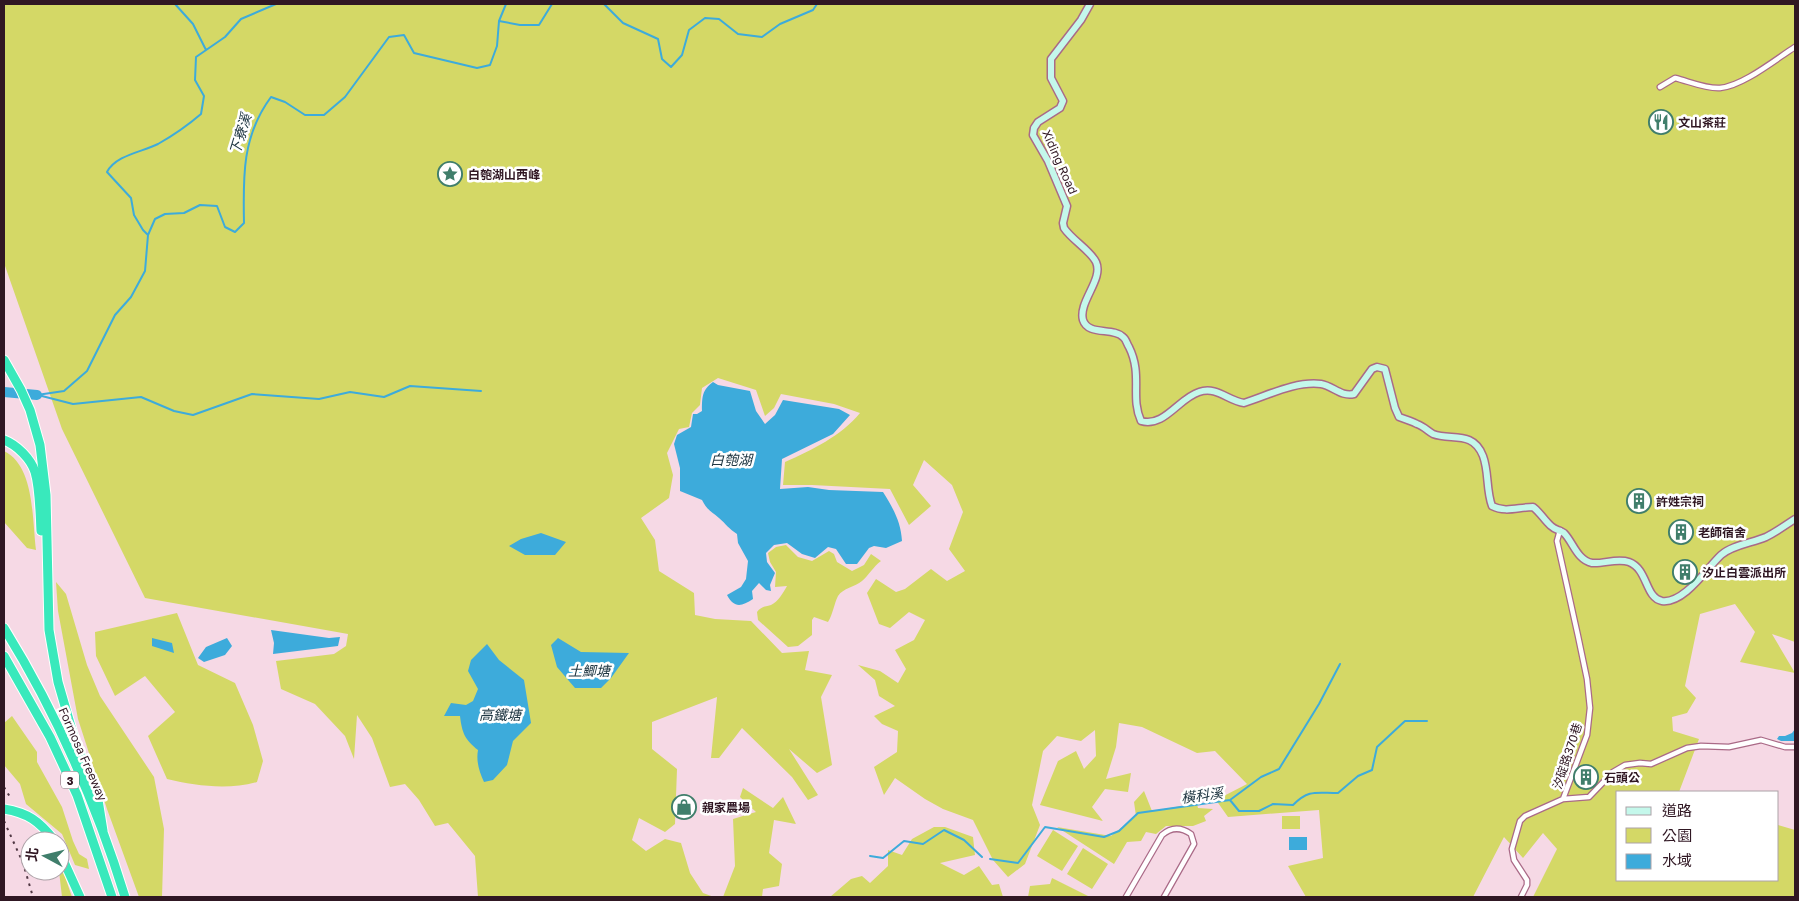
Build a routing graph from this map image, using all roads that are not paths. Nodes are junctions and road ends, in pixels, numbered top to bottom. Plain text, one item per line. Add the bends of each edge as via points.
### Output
1 (1090, 4) edge
2 (1795, 47) edge
3 (1660, 87) dead end
4 (5, 361) edge
5 (4, 440) edge
6 (1795, 519) edge
7 (1560, 530) junction
8 (48, 605) junction
9 (4, 628) edge
10 (5, 658) edge
11 (1795, 747) edge
12 (1563, 799) junction
13 (4, 810) edge
14 (47, 831) edge
15 (103, 831) junction
16 (70, 875) edge
17 (80, 897) edge
18 (112, 897) edge
19 (124, 897) edge
20 (1126, 897) edge
21 (1164, 897) edge
22 (1521, 897) edge

1 - 7 street, Xiding Road via 1051,59 1051,78 1063,101 1060,108 1038,122 1033,134 1067,206 1064,228 1096,262 1095,279 1082,317 1084,323 1088,328 1123,336 1137,370 1136,404 1141,421 1156,421 1186,399 1208,390 1244,403 1304,384 1323,384 1348,396 1354,394 1372,369 1378,367 1388,375 1399,417 1434,434 1459,437 1479,447 1492,506 1507,511 1533,507 1553,528
2 - 3 street via 1730,86 1719,88 1675,78
4 - 8 highway via 22,390 40,445 46,495
5 - 8 highway via 25,455 35,472
6 - 7 street, Xiding Road via 1766,537 1723,553 1679,596 1662,600 1651,593 1641,569 1618,560 1591,563 1584,560
7 - 12 street, 汐碇路370巷 via 1558,541 1587,679 1590,708 1587,735
8 - 15 highway via 58,682 74,737 98,800
9 - 15 highway, Formosa Freeway / 3 via 65,740
10 - 18 highway, Formosa Freeway / 3 via 50,737 77,794
11 - 12 street, 汐碇路370巷 via 1761,740 1729,747 1687,748 1651,764 1625,765 1613,772 1589,797
12 - 22 street via 1525,816 1517,827 1513,856 1527,880
13 - 14 highway, bridge via 32,818
15 - 19 highway, Formosa Freeway / 3
16 - 17 highway
20 - 21 street via 1159,838 1170,830 1181,829 1191,834 1194,844

